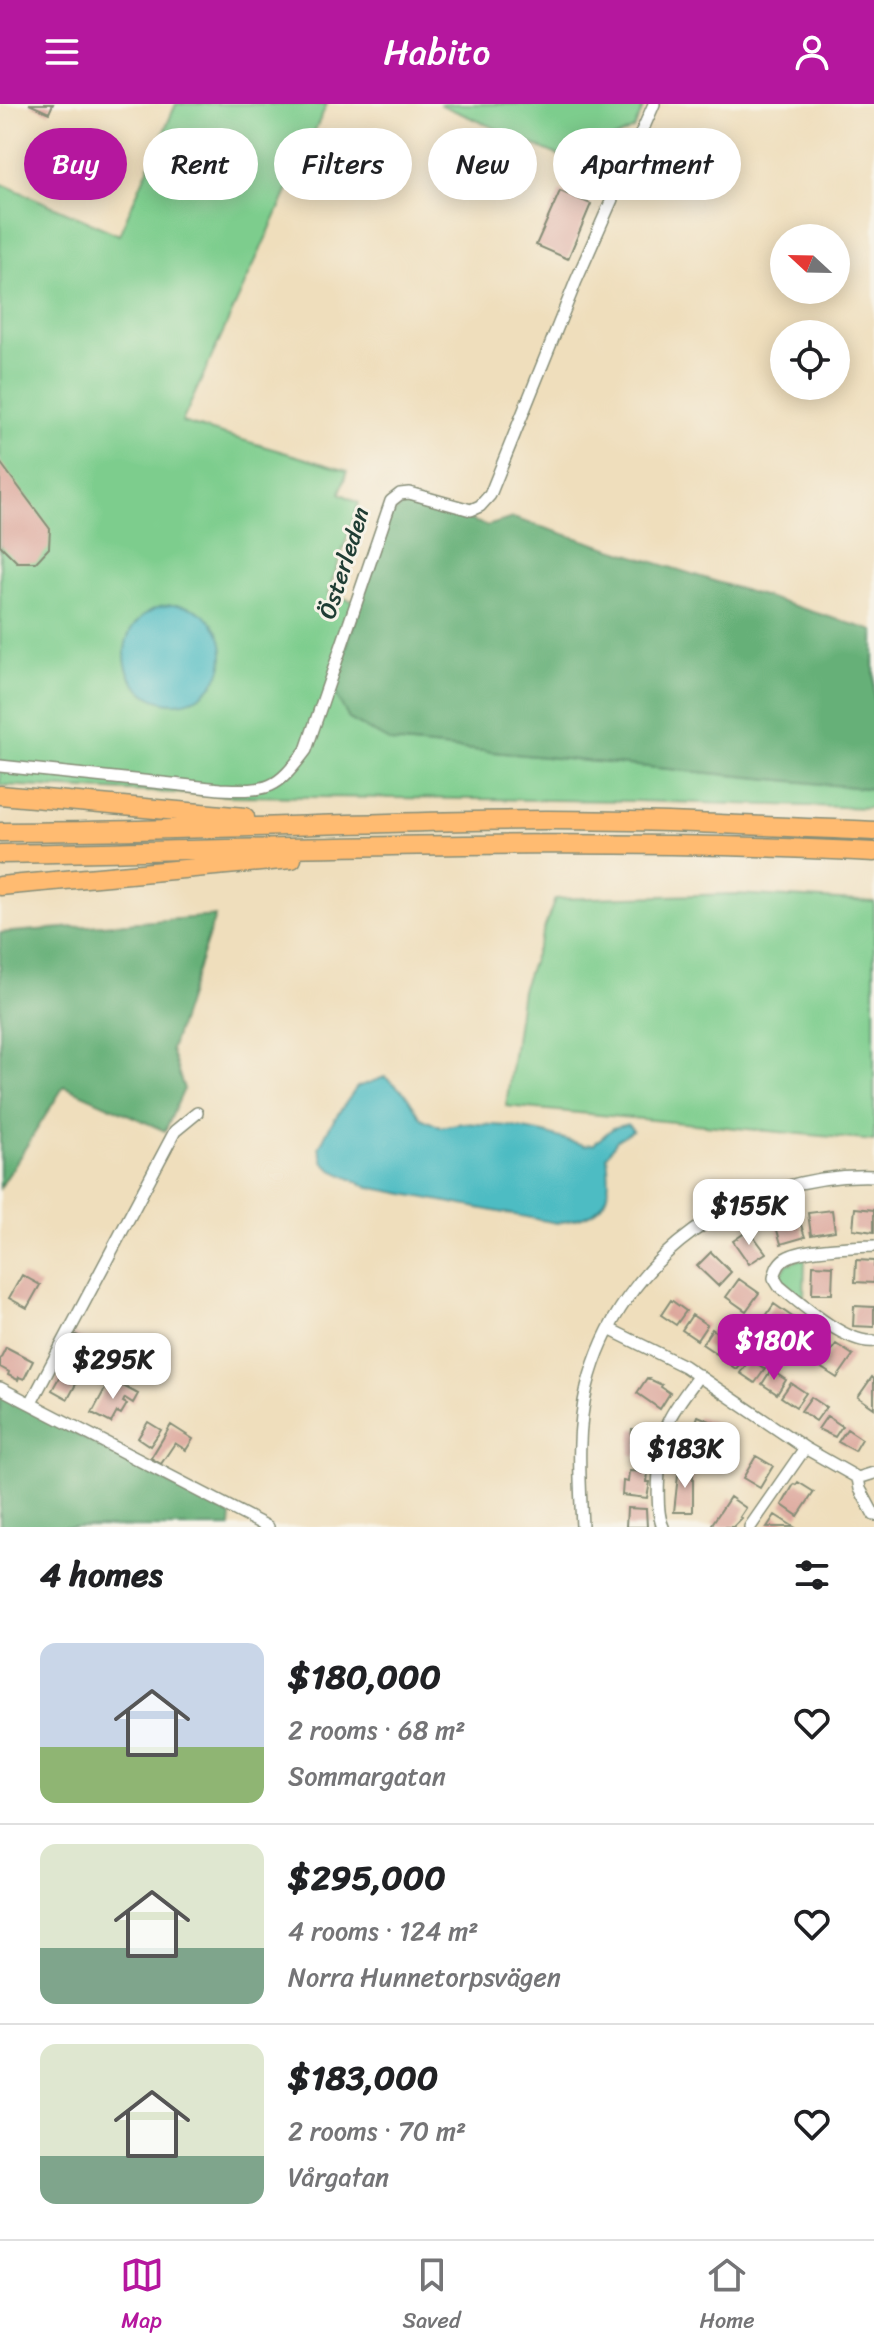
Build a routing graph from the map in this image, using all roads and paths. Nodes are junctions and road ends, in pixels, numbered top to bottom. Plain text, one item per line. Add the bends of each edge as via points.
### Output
1 (654, 104) edge
2 (0, 766) edge
3 (0, 795) edge
4 (312, 824) junction
5 (874, 831) edge
6 (0, 832) edge
7 (428, 845) junction
8 (874, 852) edge
9 (0, 854) edge
10 (0, 886) edge
11 (197, 1113) dead end
12 (874, 1176) edge
13 (874, 1246) edge
14 (609, 1329) junction
15 (874, 1341) edge
16 (699, 1375) junction
17 (0, 1388) edge
18 (31, 1403) junction
19 (805, 1448) junction
20 (874, 1473) edge
21 (858, 1478) junction
22 (874, 1515) edge
23 (268, 1527) edge
24 (582, 1527) edge
25 (663, 1527) edge
26 (750, 1527) edge

1 - 2 street, Österleden via 490,495 471,510 409,493 391,501 306,750 284,779 256,791
3 - 4 main road
4 - 5 main road via 548,820
4 - 6 main road
7 - 8 main road via 581,842
7 - 9 main road
7 - 10 main road
11 - 18 street via 175,1131
12 - 14 street via 788,1184 726,1209 670,1248
13 - 15 street via 787,1257 776,1267 774,1278 834,1327 852,1338
14 - 16 street
14 - 24 street via 582,1417
16 - 19 street
16 - 25 street via 668,1422 663,1441 658,1513
17 - 18 street
18 - 23 street
19 - 21 street
19 - 26 street
20 - 21 street
21 - 22 street

